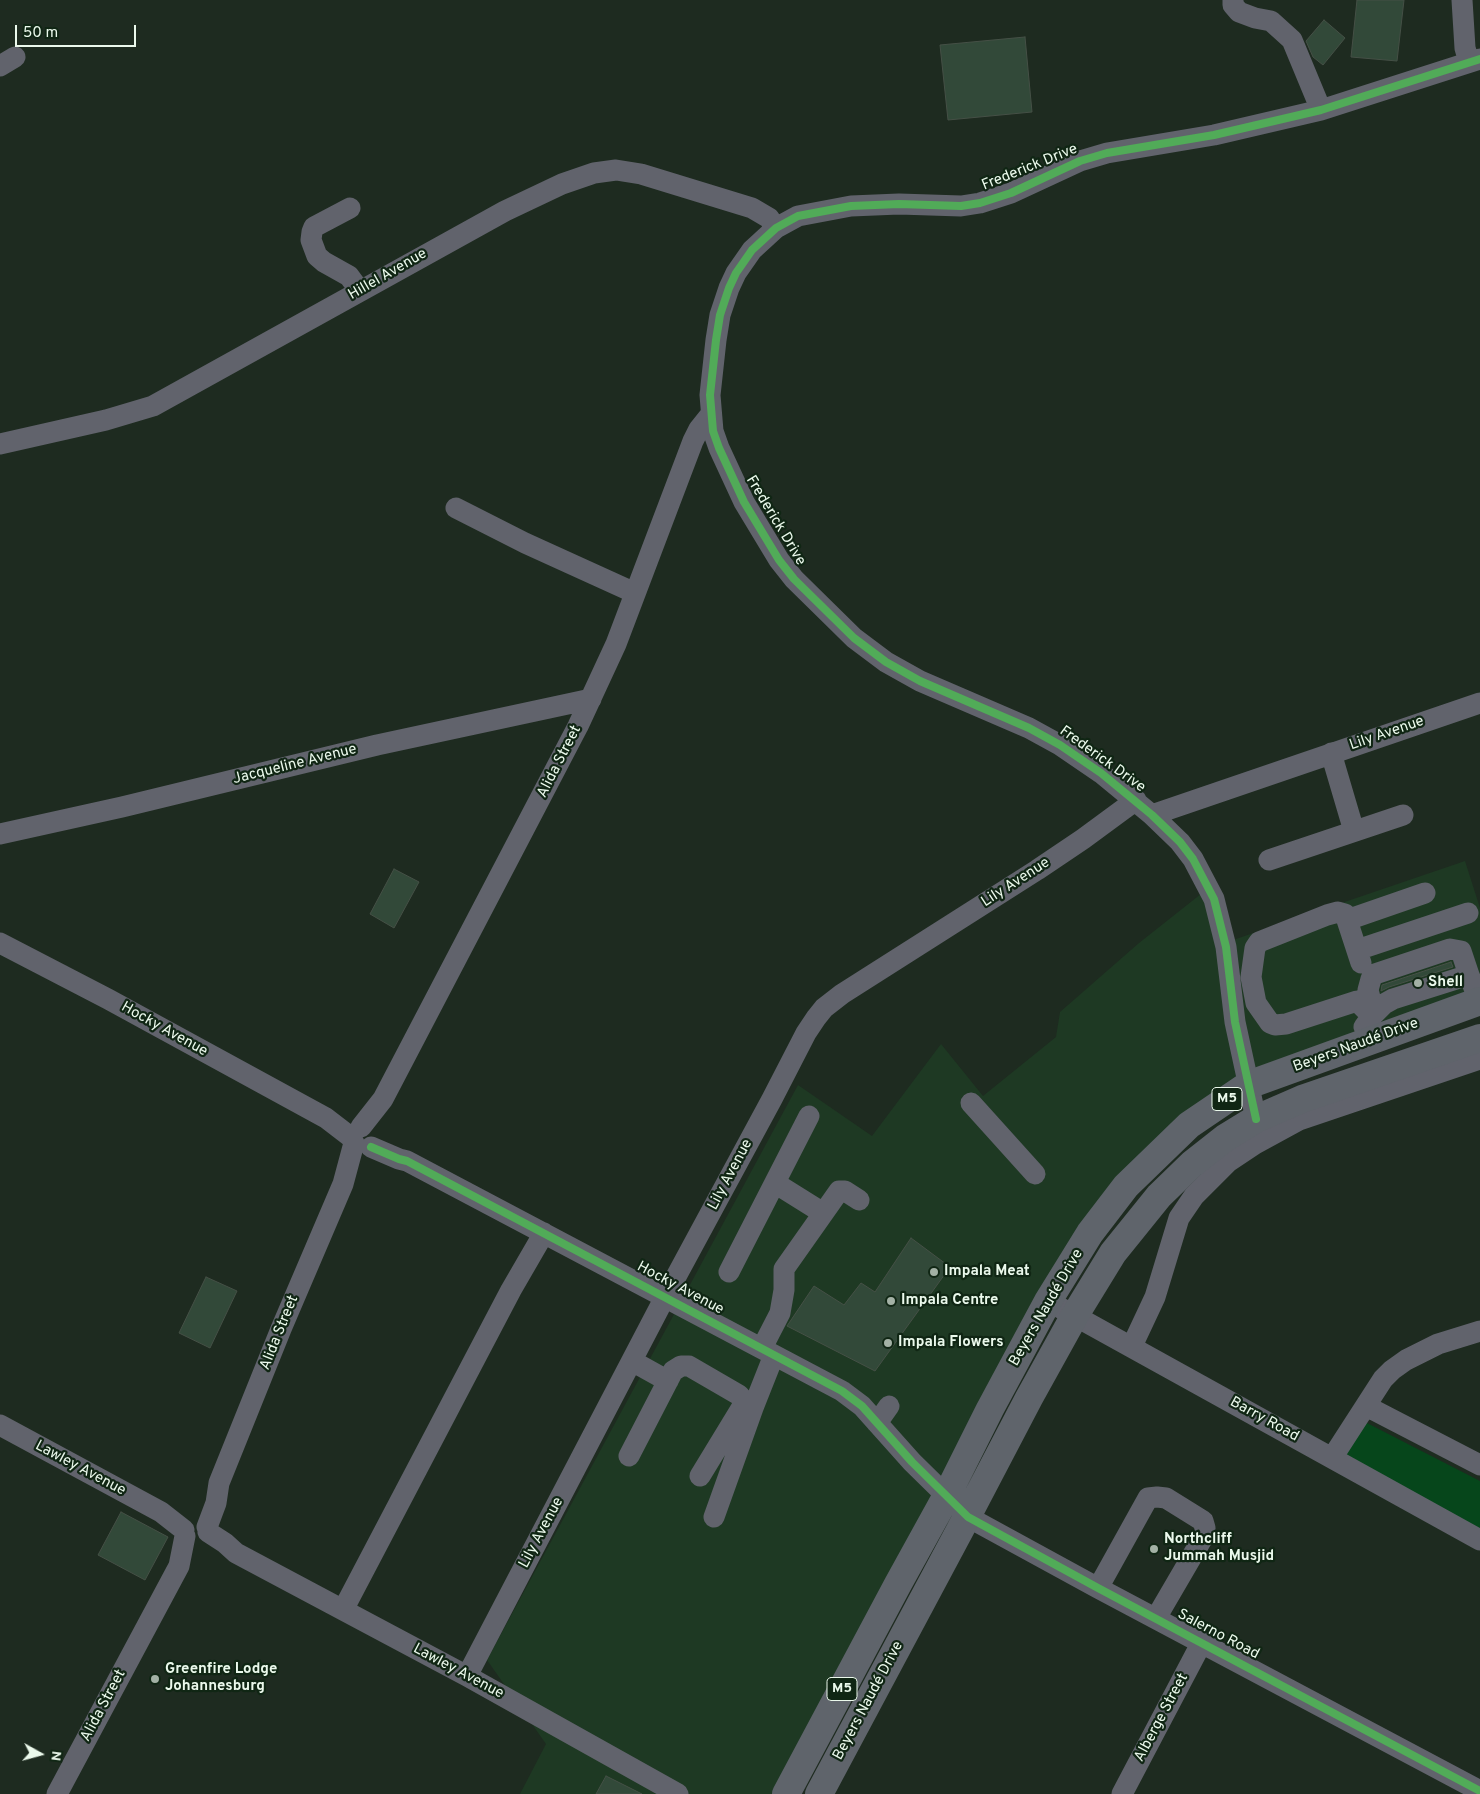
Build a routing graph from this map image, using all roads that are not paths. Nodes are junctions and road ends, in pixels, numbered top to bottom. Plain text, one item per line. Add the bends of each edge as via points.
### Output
1 (1233, 0) edge
2 (1462, 0) edge
3 (1474, 60) edge
4 (1321, 110) junction
5 (350, 208) dead end
6 (776, 228) junction
7 (360, 291) junction
8 (710, 414) junction
9 (0, 444) edge
10 (456, 508) dead end
11 (635, 593) junction
12 (591, 698) junction
13 (1480, 703) edge
14 (1331, 754) junction
15 (1136, 800) junction
16 (1152, 815) junction
17 (1403, 815) dead end
18 (1354, 831) junction
19 (0, 834) edge
20 (1269, 860) dead end
21 (1425, 893) dead end
22 (1468, 913) dead end
23 (1348, 920) junction
24 (0, 943) edge
25 (1469, 975) junction
26 (1480, 1001) edge
27 (1373, 1014) junction
28 (1480, 1038) edge
29 (1351, 1048) junction
30 (1480, 1060) edge
31 (1248, 1085) junction
32 (971, 1103) dead end
33 (809, 1116) dead end
34 (1256, 1119) junction
35 (364, 1138) junction
36 (1035, 1174) dead end
37 (774, 1183) junction
38 (859, 1200) dead end
39 (823, 1213) junction
40 (544, 1233) junction
41 (729, 1272) dead end
42 (665, 1297) junction
43 (1048, 1300) junction
44 (1075, 1315) junction
45 (1480, 1331) edge
46 (1132, 1346) junction
47 (768, 1351) junction
48 (632, 1361) junction
49 (668, 1381) junction
50 (889, 1406) dead end
51 (1366, 1406) junction
52 (877, 1423) junction
53 (0, 1425) edge
54 (629, 1456) dead end
55 (1332, 1458) junction
56 (1480, 1465) edge
57 (700, 1476) dead end
58 (946, 1498) junction
59 (714, 1517) dead end
60 (968, 1517) junction
61 (196, 1531) junction
62 (1480, 1540) edge
63 (1098, 1588) junction
64 (343, 1610) junction
65 (1156, 1618) junction
66 (1202, 1642) junction
67 (467, 1676) junction
68 (1480, 1791) edge
69 (57, 1794) edge
70 (678, 1794) edge
71 (786, 1794) edge
72 (819, 1794) edge
73 (1122, 1794) edge

1 - 4 street via 1238,12 1271,21 1292,40
2 - 3 street via 1465,48
3 - 4 street, Frederick Drive
4 - 6 street, Frederick Drive via 1214,135 1107,153 980,203 961,206 851,206 798,216
5 - 7 street via 314,227 312,240 317,256 349,276
6 - 7 street, Hillel Avenue via 763,213 739,204 627,170 604,170 569,181 505,211
6 - 8 street, Frederick Drive via 752,250 729,288 716,340
7 - 9 street, Hillel Avenue via 153,406
8 - 11 street, Alida Street via 693,441
8 - 15 street, Frederick Drive via 719,448 744,502 779,560 854,638 886,662 920,681 1029,728 1060,745
10 - 11 street
11 - 12 street, Alida Street
12 - 19 street, Jacqueline Avenue
12 - 35 street, Alida Street via 383,1099 379,1119
13 - 14 street, Lily Avenue
14 - 16 street, Lily Avenue
14 - 18 street
15 - 16 street, Frederick Drive
15 - 42 street, Lily Avenue via 1083,839 824,1008 806,1033
16 - 31 street, Frederick Drive via 1193,859 1214,899 1226,947 1227,1026
17 - 18 street
18 - 20 street
21 - 23 street
22 - 23 street via 1359,957
23 - 27 street via 1345,914 1338,912 1259,942 1255,948 1251,977 1256,1003 1275,1025 1358,1001
24 - 35 street, Hocky Avenue
25 - 26 street
25 - 27 street via 1393,999
25 - 27 street via 1461,951 1450,949 1374,974 1368,990
26 - 29 main road, Beyers Naudé Drive / M5
27 - 29 street
28 - 34 main road, Beyers Naudé Drive / M5 via 1302,1099
29 - 31 main road, Beyers Naudé Drive / M5
30 - 46 street via 1299,1120 1228,1162 1194,1196 1179,1218 1155,1297
31 - 34 street, Frederick Drive
31 - 43 main road, Beyers Naudé Drive / M5 via 1189,1125 1126,1186 1090,1233
32 - 36 street
33 - 37 street
34 - 44 main road, Beyers Naudé Drive / M5 via 1192,1164 1160,1196 1113,1253
35 - 40 street, Hocky Avenue
35 - 61 street, Alida Street via 349,1180 343,1184
37 - 39 street
37 - 41 street
38 - 39 street via 842,1190
39 - 47 street via 784,1269 780,1313
40 - 42 street, Hocky Avenue
40 - 64 street
42 - 47 street, Hocky Avenue
42 - 48 street, Lily Avenue
43 - 44 street, Barry Road
43 - 58 main road, Beyers Naudé Drive / M5
44 - 46 street, Barry Road
44 - 60 main road, Beyers Naudé Drive / M5
45 - 51 street via 1438,1344 1406,1360 1382,1379
46 - 55 street, Barry Road
47 - 52 street, Hocky Avenue via 852,1397
47 - 59 street via 753,1408
48 - 49 street
48 - 67 street, Lily Avenue
49 - 54 street
49 - 57 street via 672,1371 689,1366 743,1400 742,1407
50 - 52 street
51 - 55 street
51 - 56 street
52 - 58 street, Hocky Avenue
53 - 61 street, Lawley Avenue
55 - 62 street, Barry Road
58 - 60 street, Salerno Road
58 - 71 main road, Beyers Naudé Drive / M5
60 - 63 street, Salerno Road
60 - 72 main road, Beyers Naudé Drive / M5
61 - 64 street, Lawley Avenue via 221,1549 236,1553
61 - 69 street, Alida Street via 183,1564 179,1566
63 - 65 street, Salerno Road
63 - 65 street via 1148,1498 1166,1498 1202,1521 1205,1528
64 - 67 street, Lawley Avenue
65 - 66 street, Salerno Road
66 - 68 street, Salerno Road
66 - 73 street, Alberge Street
67 - 70 street, Lawley Avenue

